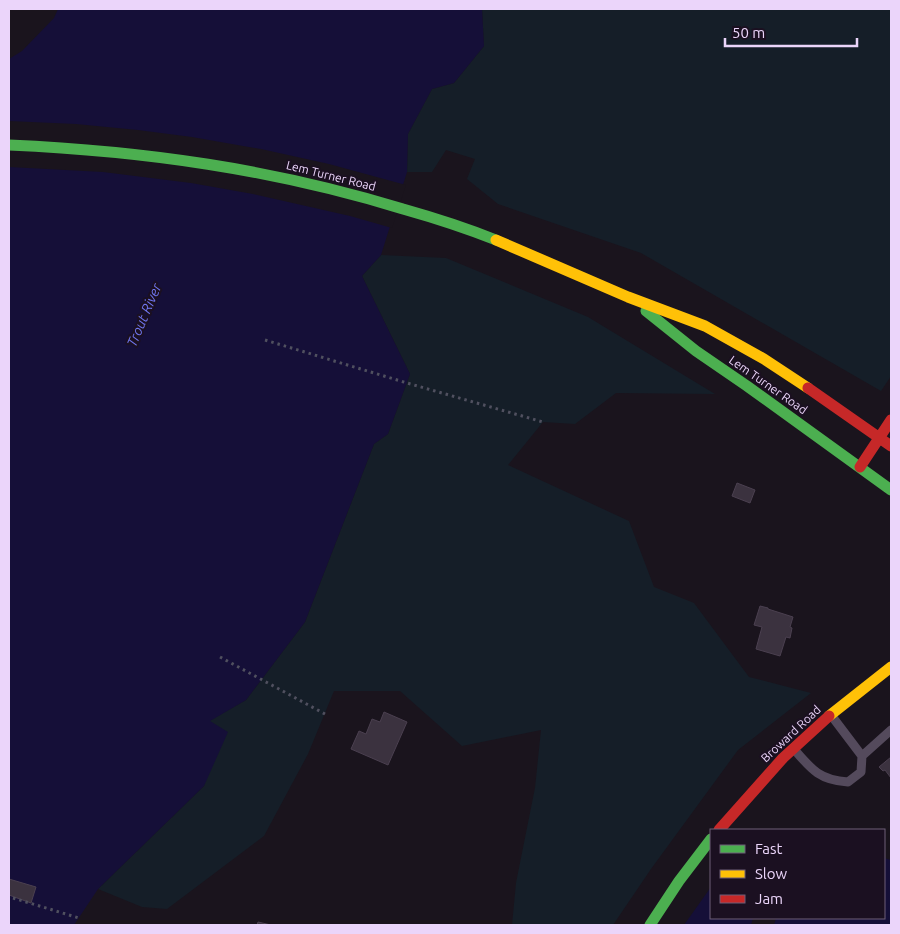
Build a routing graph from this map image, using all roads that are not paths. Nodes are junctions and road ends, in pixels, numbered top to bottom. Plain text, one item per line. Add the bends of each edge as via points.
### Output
1 (9, 145) edge
2 (631, 298) junction
3 (891, 420) edge
4 (880, 438) junction
5 (891, 446) edge
6 (860, 467) junction
7 (891, 490) edge
8 (891, 667) edge
9 (831, 714) junction
10 (891, 730) edge
11 (793, 748) junction
12 (862, 756) junction
13 (720, 829) edge
14 (710, 840) edge
15 (650, 925) edge

1 - 2 main road, Lem Turner Road via 51,146 193,161 357,196 436,218 512,246
2 - 4 main road, Lem Turner Road via 708,326 765,360
2 - 6 main road, Lem Turner Road via 696,351
3 - 4 main road
4 - 5 main road, Lem Turner Road
4 - 6 main road
6 - 7 main road, Lem Turner Road
8 - 9 main road, Broward Road
9 - 11 main road, Broward Road
9 - 12 lane
10 - 12 lane
11 - 12 lane via 812,769 838,781 848,782 860,772
11 - 13 main road, Broward Road
14 - 15 main road

